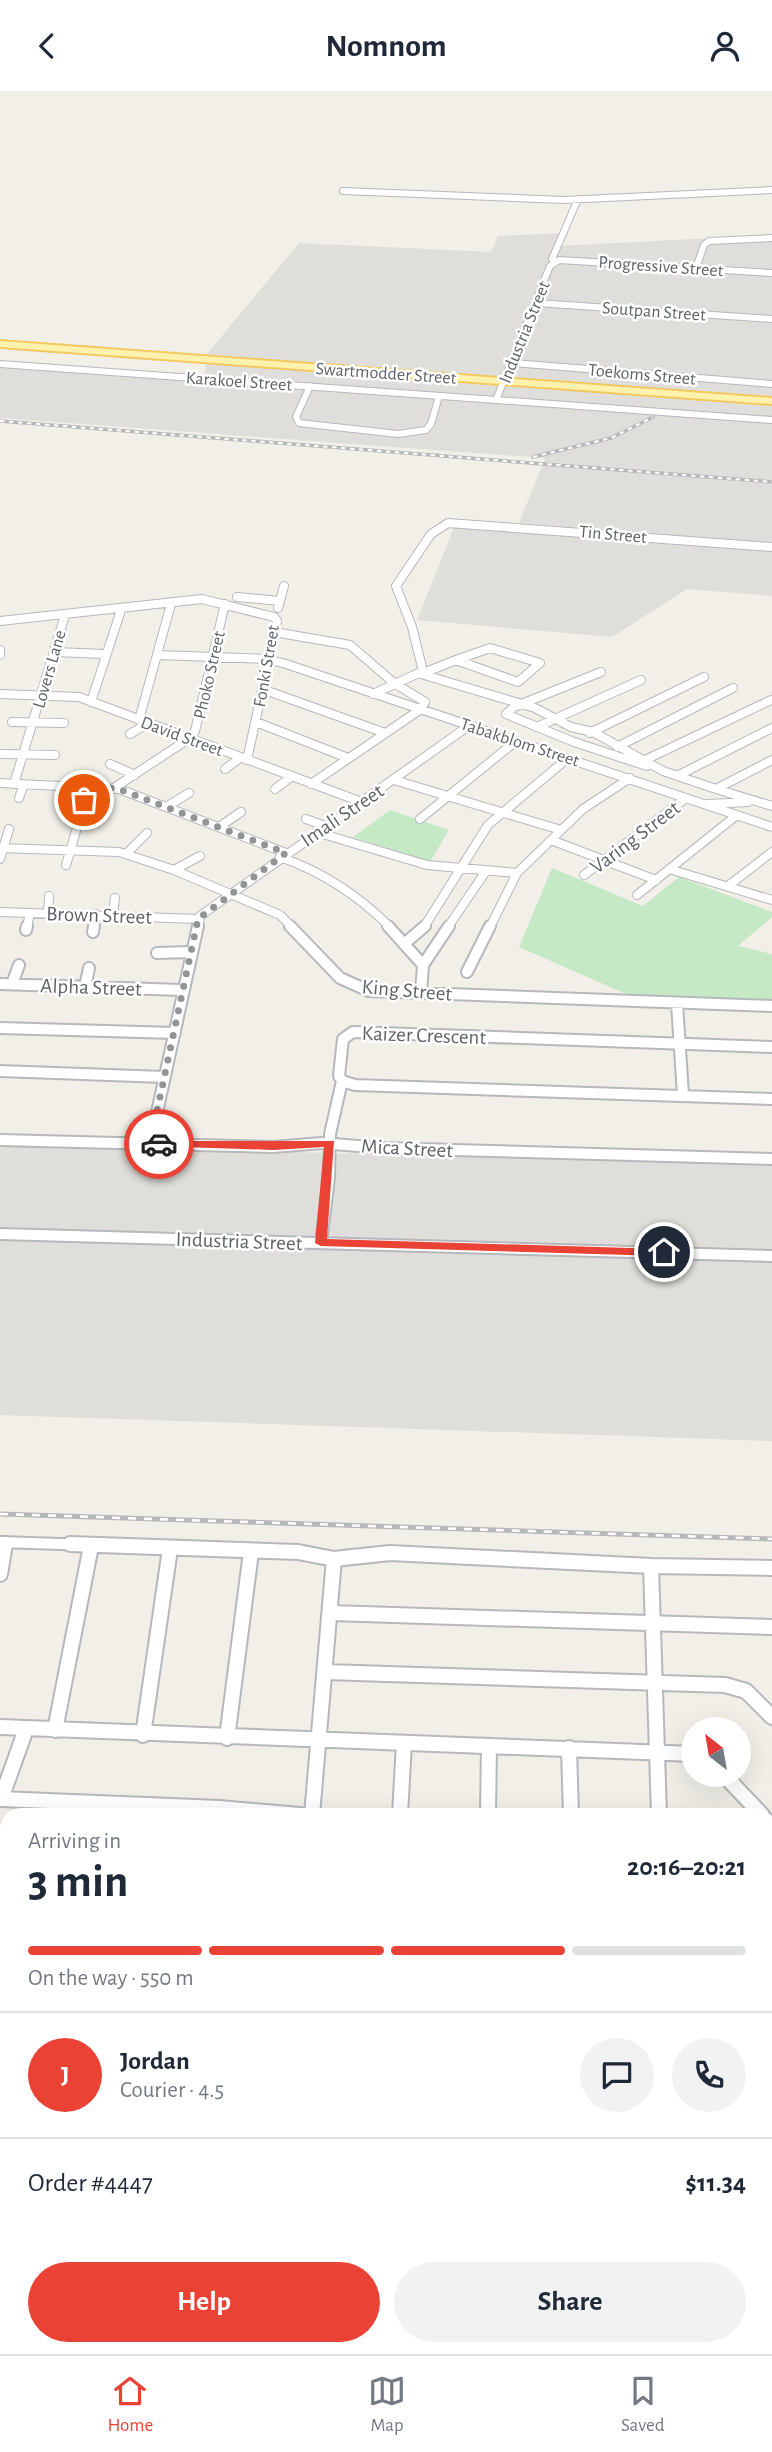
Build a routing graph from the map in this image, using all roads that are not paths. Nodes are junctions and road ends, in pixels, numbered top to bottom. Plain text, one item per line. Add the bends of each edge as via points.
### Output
1 (772, 190) edge
2 (343, 191) dead end
3 (578, 199) junction
4 (772, 238) edge
5 (552, 262) junction
6 (696, 268) junction
7 (772, 273) edge
8 (537, 303) junction
9 (772, 319) edge
10 (0, 344) edge
11 (513, 363) junction
12 (0, 364) edge
13 (505, 381) junction
14 (772, 384) edge
15 (310, 386) junction
16 (439, 396) junction
17 (496, 400) junction
18 (772, 401) edge
19 (772, 420) edge
20 (772, 547) edge
21 (284, 586) dead end
22 (237, 597) dead end
23 (280, 601) junction
24 (171, 604) junction
25 (227, 605) junction
26 (121, 610) junction
27 (65, 615) junction
28 (276, 618) junction
29 (0, 621) edge
30 (274, 632) junction
31 (55, 652) junction
32 (105, 654) junction
33 (158, 655) junction
34 (212, 657) junction
35 (267, 659) junction
36 (456, 660) junction
37 (601, 672) dead end
38 (421, 674) junction
39 (704, 677) dead end
40 (641, 680) dead end
41 (394, 683) junction
42 (733, 688) dead end
43 (262, 689) junction
44 (0, 694) edge
45 (373, 694) junction
46 (42, 695) junction
47 (771, 700) edge
48 (91, 702) junction
49 (522, 704) junction
50 (421, 709) junction
51 (555, 717) junction
52 (12, 722) dead end
53 (34, 722) junction
54 (144, 722) junction
55 (256, 722) junction
56 (64, 723) dead end
57 (470, 725) junction
58 (537, 727) junction
59 (772, 728) edge
60 (593, 731) junction
61 (385, 733) junction
62 (131, 734) dead end
63 (190, 738) junction
64 (516, 741) junction
65 (574, 742) junction
66 (621, 745) junction
67 (608, 753) junction
68 (2, 754) dead end
69 (24, 754) junction
70 (55, 755) dead end
71 (348, 758) junction
72 (568, 758) junction
73 (244, 759) junction
74 (645, 760) junction
75 (772, 760) edge
76 (110, 764) dead end
77 (225, 769) dead end
78 (663, 771) junction
79 (135, 775) junction
80 (677, 776) junction
81 (290, 777) junction
82 (630, 778) junction
83 (394, 780) junction
84 (0, 783) edge
85 (18, 784) junction
86 (311, 784) junction
87 (88, 786) junction
88 (114, 788) junction
89 (275, 789) dead end
90 (716, 789) junction
91 (189, 793) dead end
92 (449, 796) junction
93 (19, 798) dead end
94 (686, 798) junction
95 (84, 800) dead end
96 (359, 801) junction
97 (761, 803) junction
98 (707, 805) junction
99 (772, 806) edge
100 (166, 807) junction
101 (241, 812) dead end
102 (500, 812) junction
103 (737, 815) junction
104 (306, 819) dead end
105 (420, 819) dead end
106 (325, 826) junction
107 (219, 827) junction
108 (772, 827) edge
109 (9, 829) dead end
110 (561, 829) junction
111 (76, 831) dead end
112 (316, 832) junction
113 (147, 833) dead end
114 (551, 840) junction
115 (2, 848) edge
116 (70, 850) junction
117 (772, 852) edge
118 (127, 853) junction
119 (283, 855) junction
120 (200, 856) dead end
121 (605, 858) junction
122 (0, 859) edge
123 (66, 865) dead end
124 (458, 869) junction
125 (669, 869) junction
126 (174, 870) junction
127 (486, 871) junction
128 (517, 873) junction
129 (583, 875) dead end
130 (656, 880) junction
131 (727, 886) junction
132 (230, 894) junction
133 (637, 895) dead end
134 (49, 896) dead end
135 (115, 898) dead end
136 (772, 900) edge
137 (0, 912) edge
138 (30, 913) junction
139 (48, 913) junction
140 (96, 914) junction
141 (113, 915) junction
142 (198, 919) junction
143 (26, 930) dead end
144 (93, 932) dead end
145 (404, 944) junction
146 (190, 952) junction
147 (157, 953) dead end
148 (19, 965) dead end
149 (423, 965) junction
150 (89, 968) dead end
151 (467, 972) dead end
152 (0, 984) edge
153 (12, 984) junction
154 (85, 987) junction
155 (182, 990) junction
156 (421, 993) junction
157 (677, 1003) junction
158 (772, 1006) edge
159 (0, 1028) edge
160 (174, 1033) junction
161 (681, 1043) junction
162 (772, 1047) edge
163 (0, 1072) edge
164 (164, 1077) junction
165 (342, 1081) junction
166 (683, 1095) junction
167 (772, 1099) edge
168 (0, 1140) edge
169 (150, 1144) junction
170 (330, 1144) junction
171 (772, 1159) edge
172 (0, 1234) edge
173 (321, 1243) junction
174 (772, 1256) edge
175 (3, 1542) edge
176 (91, 1546) junction
177 (170, 1549) junction
178 (251, 1552) junction
179 (334, 1559) junction
180 (651, 1566) junction
181 (772, 1569) edge
182 (0, 1574) edge
183 (331, 1613) junction
184 (654, 1624) junction
185 (772, 1627) edge
186 (326, 1672) junction
187 (656, 1684) junction
188 (772, 1717) edge
189 (0, 1727) edge
190 (26, 1729) junction
191 (55, 1730) junction
192 (143, 1735) junction
193 (227, 1738) junction
194 (319, 1741) junction
195 (404, 1744) junction
196 (489, 1746) junction
197 (569, 1748) junction
198 (657, 1751) junction
199 (681, 1753) edge
200 (735, 1787) edge
201 (1, 1799) edge
202 (111, 1808) edge
203 (313, 1808) edge
204 (400, 1808) edge
205 (488, 1808) edge
206 (571, 1808) edge
207 (659, 1808) edge
208 (755, 1808) edge

1 - 3 street
2 - 3 street
3 - 5 street, Industria Street
4 - 6 street via 709,241
5 - 6 street, Progressive Street
5 - 8 street, Industria Street
6 - 7 street, Progressive Street
8 - 9 street, Soutpan Street
8 - 11 street, Industria Street
10 - 13 main road, Swartmodder Street
11 - 13 street, Industria Street
11 - 14 street, Toekoms Street
12 - 15 street, Karakoel Street
13 - 17 street, Industria Street
13 - 18 main road, Swartmodder Street
15 - 16 street, Karakoel Street
15 - 16 street via 296,417 299,423 398,433 426,430
16 - 17 street, Karakoel Street
17 - 19 street, Karakoel Street
20 - 38 street, Tin Street via 454,521 431,534 397,581
21 - 23 street
22 - 23 street
23 - 28 street
24 - 25 street, Fonki Street via 202,599
24 - 26 street, Fonki Street
24 - 33 street
25 - 28 street, Fonki Street
25 - 34 street, Phoko Street
26 - 27 street, Fonki Street
26 - 32 street
27 - 29 street, Fonki Street
27 - 31 street, Lovers Lane
28 - 30 street, Fonki Street
30 - 35 street, Fonki Street
30 - 41 street via 350,645
31 - 32 street
31 - 46 street, Lovers Lane
32 - 48 street
33 - 34 street, Tabakblom Street
33 - 54 street
34 - 35 street, Tabakblom Street
34 - 63 street, Phoko Street via 197,728
35 - 43 street, Fonki Street
35 - 45 street, Tabakblom Street
36 - 36 street via 490,648 540,663 518,682
36 - 38 street
37 - 49 street
38 - 41 street
38 - 49 street
39 - 60 street
40 - 51 street
41 - 45 street
41 - 50 street via 424,700
42 - 66 street
43 - 55 street, Fonki Street
43 - 61 street
44 - 46 street, David Street
45 - 50 street, Tabakblom Street
46 - 48 street, David Street
46 - 53 street, Lovers Lane
47 - 74 street
48 - 54 street, David Street
49 - 51 street
49 - 58 street via 506,711 508,716
50 - 57 street, Tabakblom Street
50 - 61 street
51 - 58 street
51 - 60 street via 571,727
52 - 53 street, Lovers Lane
53 - 56 street, Lovers Lane
53 - 69 street, Lovers Lane
54 - 62 street
54 - 63 street, David Street
55 - 71 street
55 - 73 street, Fonki Street
57 - 64 street, Tabakblom Street
57 - 83 street, Imali Street
58 - 65 street
59 - 80 street
60 - 65 street
60 - 66 street
61 - 71 street
63 - 73 street, David Street
63 - 79 street, Phoko Street
64 - 72 street, Tabakblom Street
64 - 92 street
65 - 67 street
66 - 67 street
66 - 74 street
67 - 78 street
68 - 69 street
69 - 70 street
69 - 85 street, Lovers Lane
71 - 86 street
72 - 82 street, Tabakblom Street
72 - 102 street
73 - 77 street
73 - 81 street, David Street
74 - 78 street
75 - 90 street
76 - 79 street
78 - 80 street
79 - 88 street, Phoko Street
80 - 90 street
81 - 86 street, David Street
81 - 89 street
82 - 94 street, Tabakblom Street
82 - 110 street
83 - 92 street
83 - 96 street, Imali Street
84 - 85 street
85 - 87 street
85 - 93 street, Lovers Lane
86 - 96 street, David Street
87 - 88 street
87 - 95 street
88 - 100 street
90 - 97 street
91 - 100 street
92 - 102 street
92 - 105 street
94 - 98 street, Tabakblom Street
94 - 121 street, Varing Street
96 - 106 street, Imali Street
97 - 98 street
97 - 99 street
98 - 103 street, Tabakblom Street
100 - 107 street
101 - 107 street
102 - 110 street
102 - 124 street
103 - 108 street, Tabakblom Street
103 - 125 street
104 - 106 street
106 - 112 street, Imali Street
107 - 119 street
109 - 115 street
110 - 114 street
111 - 116 street
112 - 119 street, Imali Street
112 - 124 street via 418,863
113 - 118 street
114 - 121 street
114 - 128 street
115 - 116 street, King Street
115 - 122 street
116 - 118 street, King Street
116 - 123 street
117 - 131 street
118 - 126 street, King Street
119 - 132 street, Imali Street
119 - 145 street via 344,886
120 - 126 street
121 - 129 street, Varing Street
121 - 130 street
124 - 127 street
124 - 145 street via 424,927
125 - 130 street
125 - 131 street
126 - 132 street, King Street
127 - 128 street
127 - 149 street
128 - 151 street
130 - 133 street
131 - 136 street
132 - 142 street, Imali Street
132 - 156 street, King Street via 280,915 349,984 369,991
134 - 139 street
135 - 141 street
137 - 138 street, Brown Street
138 - 139 street, Brown Street
138 - 143 street
139 - 140 street, Brown Street
140 - 141 street, Brown Street
140 - 144 street
141 - 142 street, Brown Street
142 - 146 street
145 - 149 street
146 - 147 street
146 - 155 street
148 - 153 street
149 - 156 street
150 - 154 street
152 - 153 street, Alpha Street
153 - 154 street, Alpha Street
154 - 155 street, Alpha Street
155 - 160 street
156 - 157 street, King Street
157 - 158 street, King Street
157 - 161 street
159 - 160 street
160 - 164 street
161 - 162 street, Kaizer Crescent
161 - 165 street, Kaizer Crescent via 354,1032 343,1039
161 - 166 street
163 - 164 street
164 - 169 street
165 - 166 street
165 - 170 street
166 - 167 street
168 - 169 street, Mica Street
169 - 170 street, Mica Street
170 - 171 street, Mica Street
170 - 173 street
172 - 173 street, Industria Street
173 - 174 street, Industria Street
175 - 176 street
175 - 182 street
176 - 177 street
176 - 191 street
177 - 178 street
177 - 192 street
178 - 179 street via 298,1552
178 - 193 street
179 - 180 street via 390,1553
179 - 183 street
180 - 181 street
180 - 184 street
183 - 184 street
183 - 186 street
184 - 185 street
184 - 187 street
186 - 187 street
186 - 194 street
187 - 188 street via 742,1688
187 - 198 street
189 - 190 street
190 - 191 street
190 - 201 street
191 - 192 street
192 - 193 street
193 - 194 street
194 - 195 street
194 - 203 street
195 - 196 street
195 - 204 street
196 - 197 street
196 - 205 street
197 - 198 street
197 - 206 street
198 - 199 street
198 - 207 street
200 - 208 street
201 - 202 street

